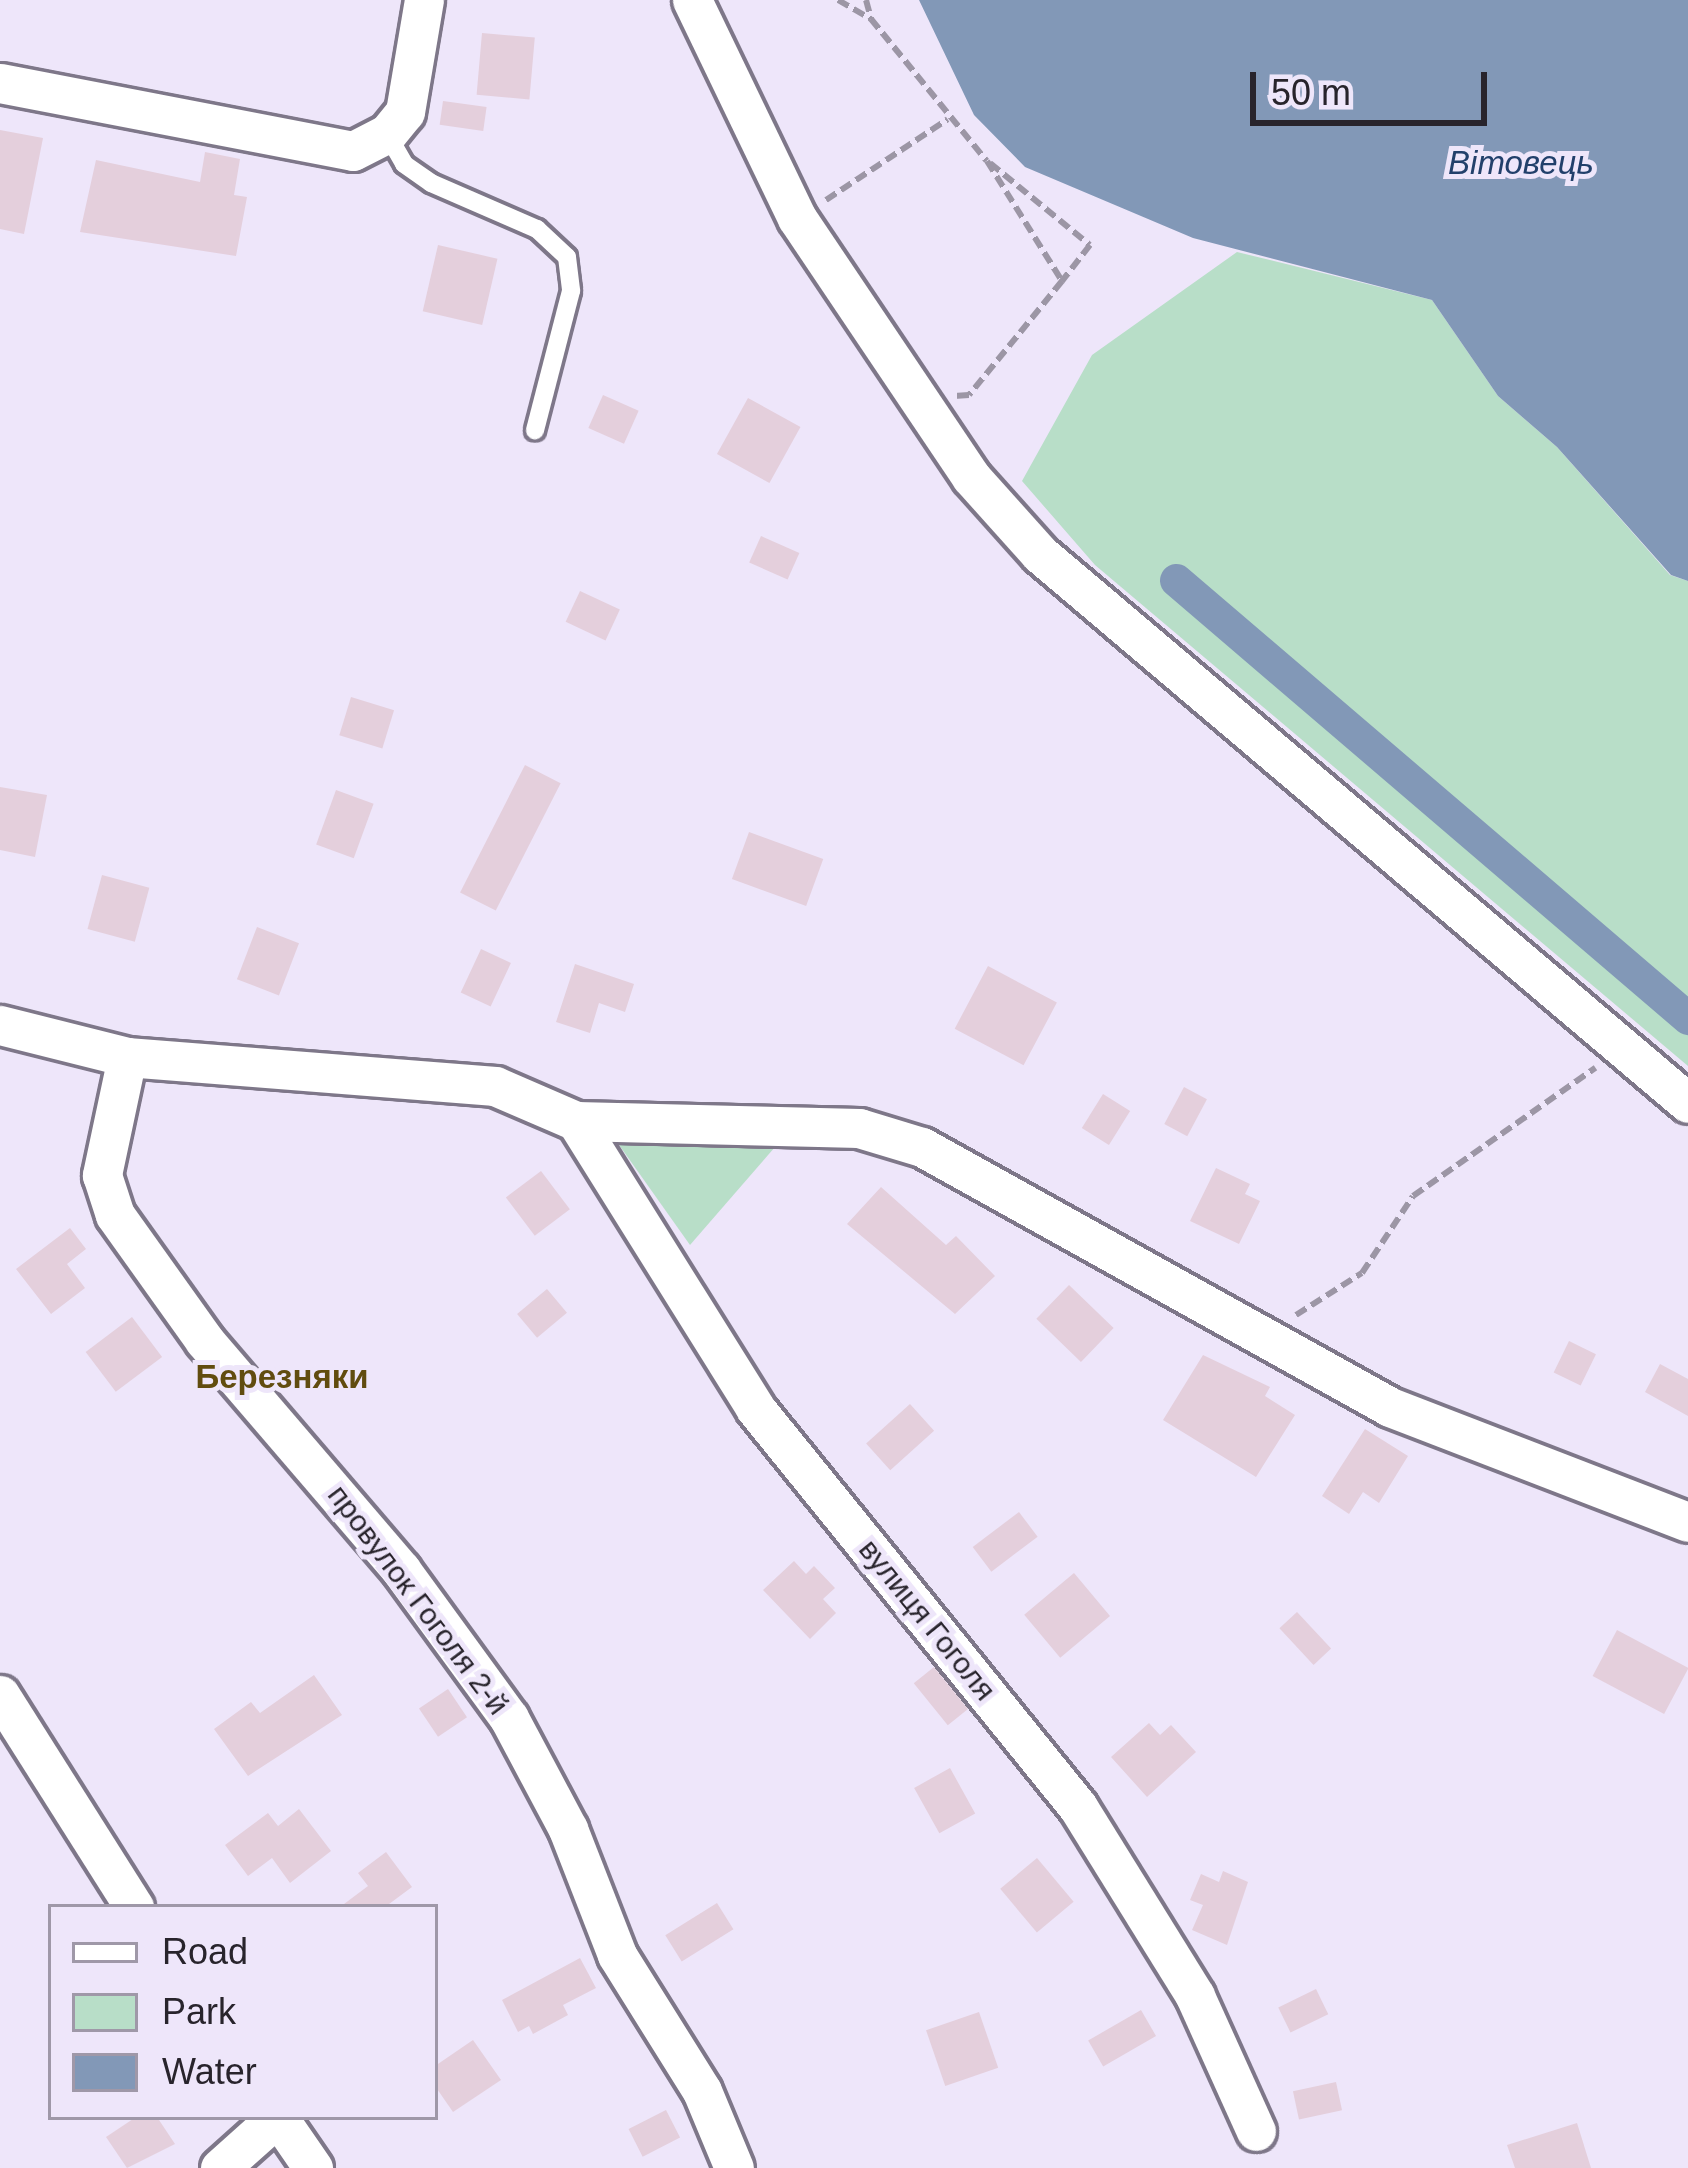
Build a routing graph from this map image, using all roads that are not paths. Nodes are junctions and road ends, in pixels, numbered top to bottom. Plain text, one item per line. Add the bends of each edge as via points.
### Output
1 (424, 0) edge
2 (692, 0) edge
3 (0, 83) edge
4 (387, 134) junction
5 (535, 430) dead end
6 (0, 1025) edge
7 (127, 1057) junction
8 (1688, 1103) edge
9 (576, 1120) junction
10 (1688, 1522) edge
11 (0, 1695) edge
12 (132, 1904) edge
13 (274, 2120) edge
14 (279, 2120) edge
15 (1256, 2131) dead end
16 (220, 2168) edge
17 (313, 2168) edge
18 (734, 2168) edge

1 - 4 street via 405,112
2 - 8 street via 797,218 914,399 1040,554
3 - 4 street via 352,151
4 - 5 lane via 404,164 431,183 537,229 567,257 572,290
6 - 7 street
7 - 9 street via 495,1086
7 - 18 street, провулок Гоголя 2-й via 102,1175 115,1215 204,1340 401,1570 509,1718 568,1829 611,1944 702,2091
9 - 10 street via 806,1124 922,1147 1390,1407
9 - 15 street, вулиця Гоголя via 755,1408 1078,1807 1195,1996
11 - 12 street
13 - 16 street
14 - 17 street

